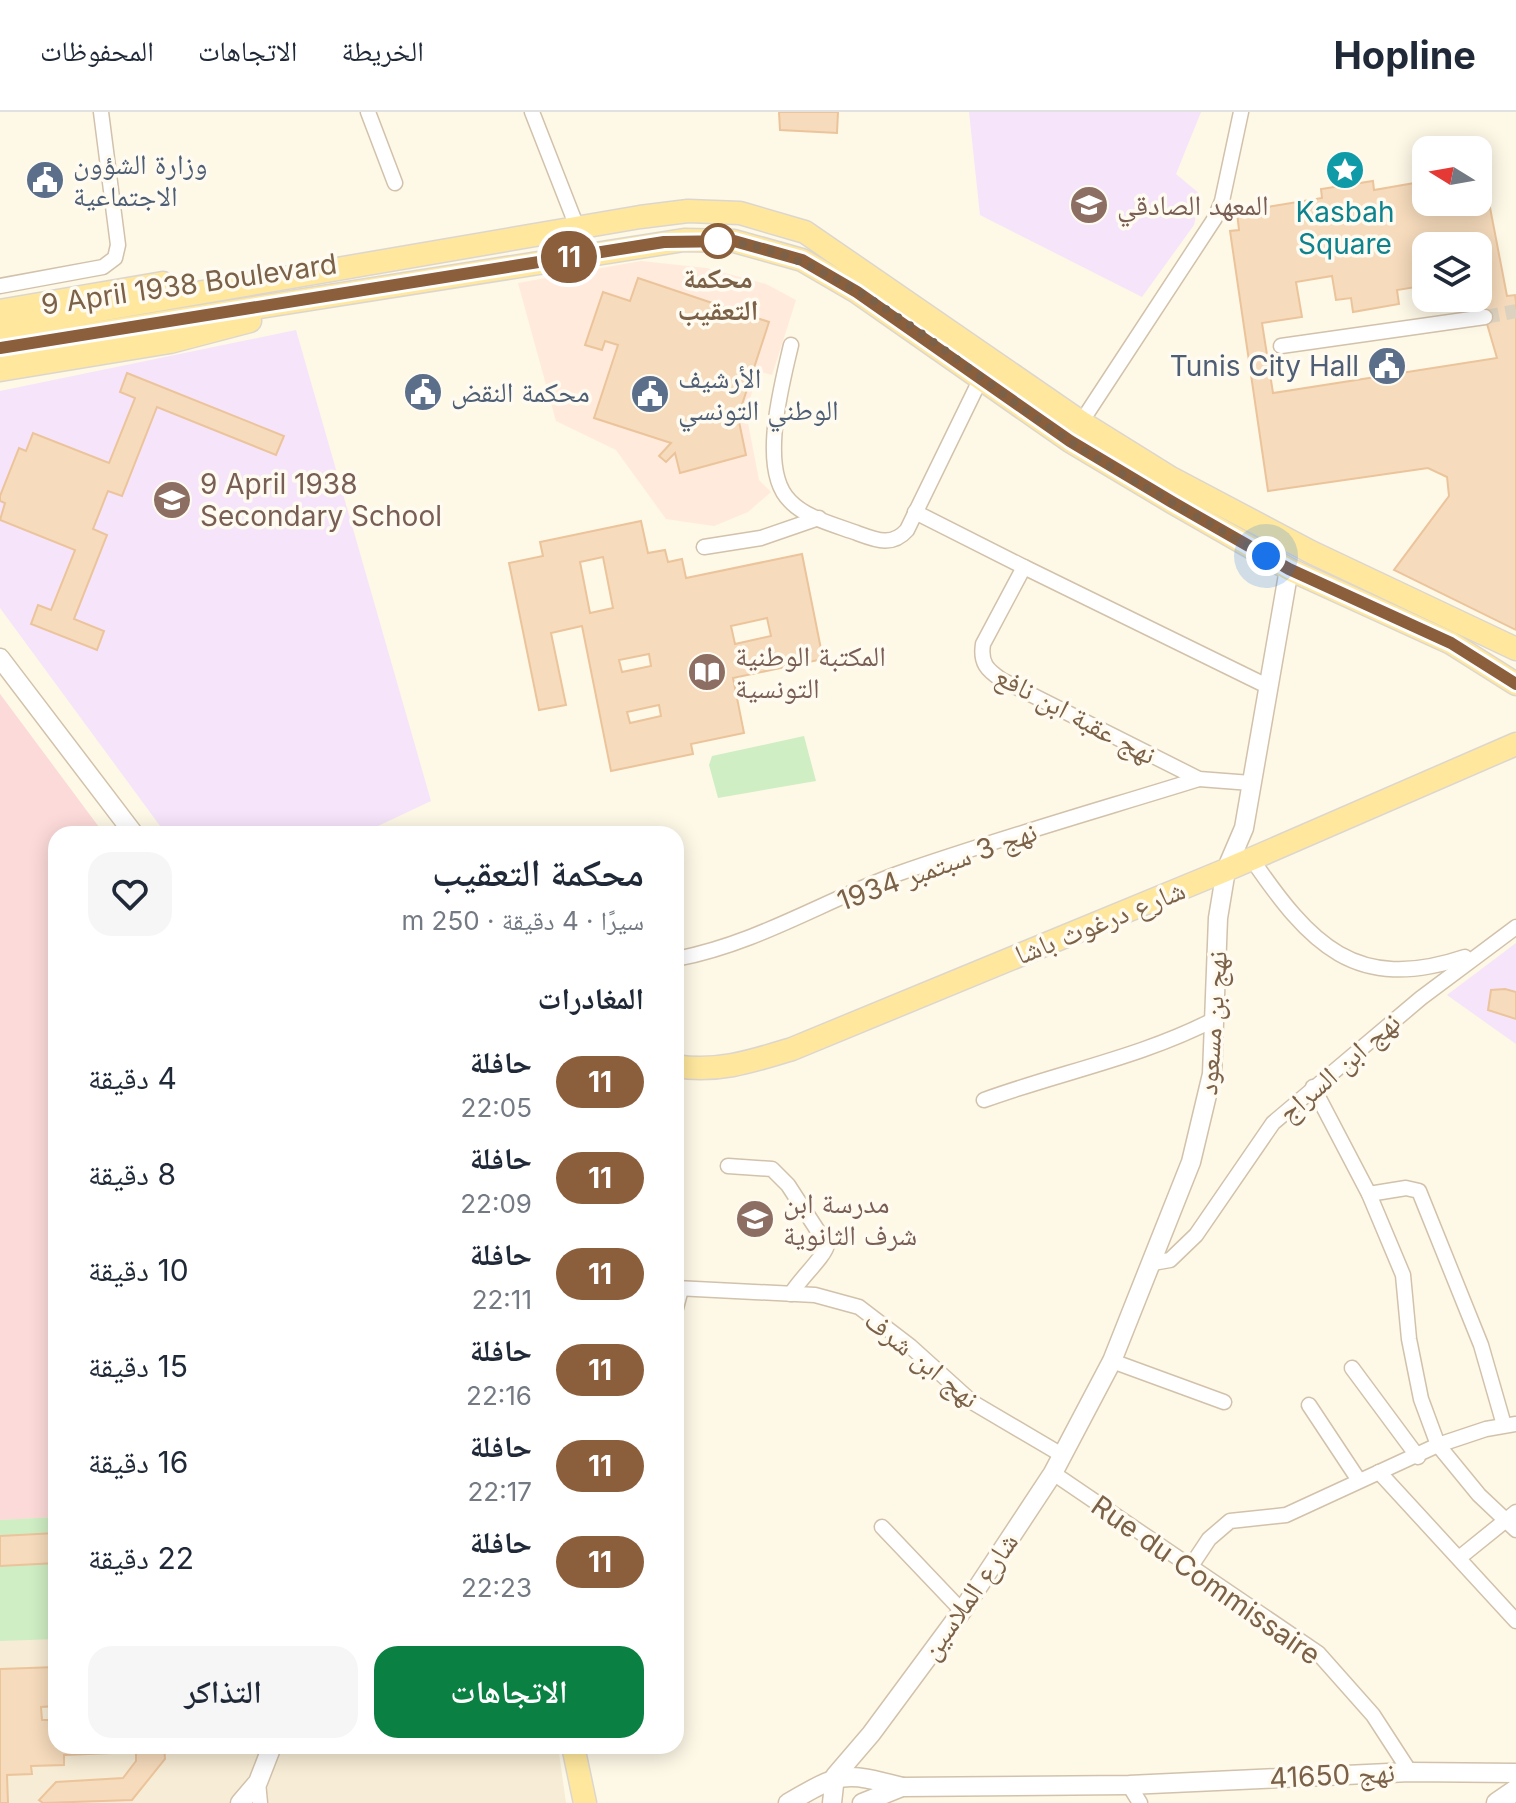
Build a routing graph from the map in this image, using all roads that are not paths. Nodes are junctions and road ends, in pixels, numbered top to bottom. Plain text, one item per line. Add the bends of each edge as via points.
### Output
1 (101, 112) edge
2 (368, 112) edge
3 (532, 112) edge
4 (1241, 112) edge
5 (395, 183) dead end
6 (577, 227) junction
7 (379, 259) junction
8 (0, 286) edge
9 (390, 286) junction
10 (0, 311) edge
11 (1485, 317) tunnel mouth
12 (0, 327) edge
13 (791, 345) dead end
14 (1281, 346) dead end
15 (0, 348) edge
16 (986, 369) junction
17 (0, 370) edge
18 (1076, 431) junction
19 (915, 512) junction
20 (819, 518) junction
21 (704, 547) dead end
22 (1338, 564) junction
23 (1024, 567) junction
24 (1289, 569) junction
25 (1329, 587) junction
26 (1451, 643) junction
27 (1516, 649) edge
28 (0, 658) edge
29 (1516, 671) edge
30 (1516, 684) edge
31 (1267, 686) junction
32 (1516, 744) edge
33 (1199, 779) junction
34 (1251, 783) junction
35 (128, 826) edge
36 (1251, 858) junction
37 (1226, 870) junction
38 (1516, 927) edge
39 (1477, 953) junction
40 (684, 957) edge
41 (1215, 1019) junction
42 (684, 1067) edge
43 (1313, 1087) junction
44 (984, 1100) dead end
45 (728, 1166) dead end
46 (1369, 1194) junction
47 (1153, 1263) junction
48 (684, 1288) edge
49 (791, 1294) junction
50 (1112, 1361) junction
51 (1352, 1368) dead end
52 (1224, 1402) dead end
53 (1309, 1405) dead end
54 (1510, 1425) edge
55 (1438, 1445) junction
56 (1062, 1455) junction
57 (1418, 1457) junction
58 (1379, 1472) junction
59 (1053, 1473) junction
60 (1358, 1479) junction
61 (1513, 1521) edge
62 (882, 1527) dead end
63 (1459, 1558) junction
64 (1191, 1566) junction
65 (962, 1611) junction
66 (1516, 1621) edge
67 (871, 1734) junction
68 (269, 1754) edge
69 (575, 1754) edge
70 (1410, 1772) junction
71 (1516, 1773) edge
72 (835, 1776) junction
73 (863, 1777) junction
74 (258, 1782) junction
75 (1129, 1785) junction
76 (902, 1787) junction
77 (1516, 1790) edge
78 (791, 1801) edge
79 (240, 1803) edge
80 (260, 1803) edge
81 (585, 1803) edge
82 (814, 1803) edge
83 (832, 1803) edge
84 (861, 1803) edge
85 (1140, 1803) edge
86 (1497, 1803) edge

1 - 8 street via 118,245 115,258 103,267
2 - 5 street
3 - 6 street
4 - 18 street via 1215,218
6 - 7 main road, 9 April 1938 Boulevard
6 - 16 main road, 9 April 1938 Boulevard via 688,211 740,213 785,225 858,266
7 - 10 main road, 9 April 1938 Boulevard via 146,285
7 - 12 main road, 9 April 1938 Boulevard
9 - 15 main road, 9 April 1938 Boulevard
9 - 16 main road, 9 April 1938 Boulevard via 644,245 734,241 802,260
9 - 17 main road, 9 April 1938 Boulevard via 170,342
11 - 14 street
13 - 20 street via 779,394 774,466 780,489 792,503
16 - 18 main road, 9 April 1938 Boulevard
16 - 19 street
18 - 22 main road, 9 April 1938 Boulevard
18 - 24 main road, 9 April 1938 Boulevard
19 - 20 street via 901,537 890,541
19 - 23 street
20 - 21 street via 761,538
22 - 25 main road
22 - 27 main road, 9 April 1938 Boulevard
23 - 31 street
23 - 33 street, نهج عقبة ابن نافع via 983,644 986,669
24 - 25 main road, 9 April 1938 Boulevard
24 - 31 street, نهج بن مسعود
25 - 26 main road, 9 April 1938 Boulevard
26 - 29 main road
26 - 30 main road, 9 April 1938 Boulevard
28 - 35 street
31 - 34 street, نهج بن مسعود
32 - 36 main road, شارع درغوث باشا
33 - 34 street, نهج عقبة ابن نافع
33 - 40 street, نهج 3 سبتمبر 1934 via 898,874 787,925
34 - 37 street, نهج بن مسعود via 1244,828
36 - 37 main road, شارع درغوث باشا
36 - 39 street, نهج ابن السراج via 1309,935 1353,961 1410,971
37 - 41 street, نهج بن مسعود via 1218,918
37 - 42 main road, شارع درغوث باشا via 792,1049 739,1066
38 - 39 street, نهج ابن السراج
39 - 43 street, نهج ابن السراج
41 - 44 street via 1163,1045
41 - 47 street, نهج بن مسعود via 1202,1125
43 - 46 street
43 - 47 street, نهج ابن السراج via 1273,1123 1196,1235 1170,1260
45 - 49 street via 772,1169 827,1245
46 - 54 street via 1419,1191
46 - 55 street via 1403,1275 1421,1399
47 - 50 street, نهج بن مسعود
48 - 49 street, نهج ابن شرف
49 - 56 street, نهج ابن شرف via 859,1307 972,1402
50 - 52 street
50 - 56 street, نهج بن مسعود
51 - 57 street
53 - 60 street
54 - 55 street
55 - 57 street
55 - 61 street via 1479,1495
56 - 59 street, شارع الملاسين
57 - 58 street
58 - 60 street
58 - 63 street
59 - 64 street, Rue du Commissaire
59 - 65 street, شارع الملاسين
60 - 64 street via 1286,1515 1230,1521 1209,1539
61 - 63 street
62 - 65 street
63 - 66 street
64 - 70 street, Rue du Commissaire via 1318,1653 1373,1715
65 - 67 street, شارع الملاسين
67 - 72 street, شارع الملاسين
67 - 73 street, شارع الملاسين
68 - 74 street
69 - 81 main road
70 - 71 street, نهج 41650
70 - 75 street, نهج 41650
72 - 73 street
72 - 78 street, شارع الملاسين
72 - 83 street
73 - 76 street
73 - 84 street, شارع الملاسين
74 - 79 street
74 - 80 street
75 - 76 street, نهج 41650
75 - 85 street
76 - 84 street, نهج 41650
77 - 86 main road
78 - 82 street

